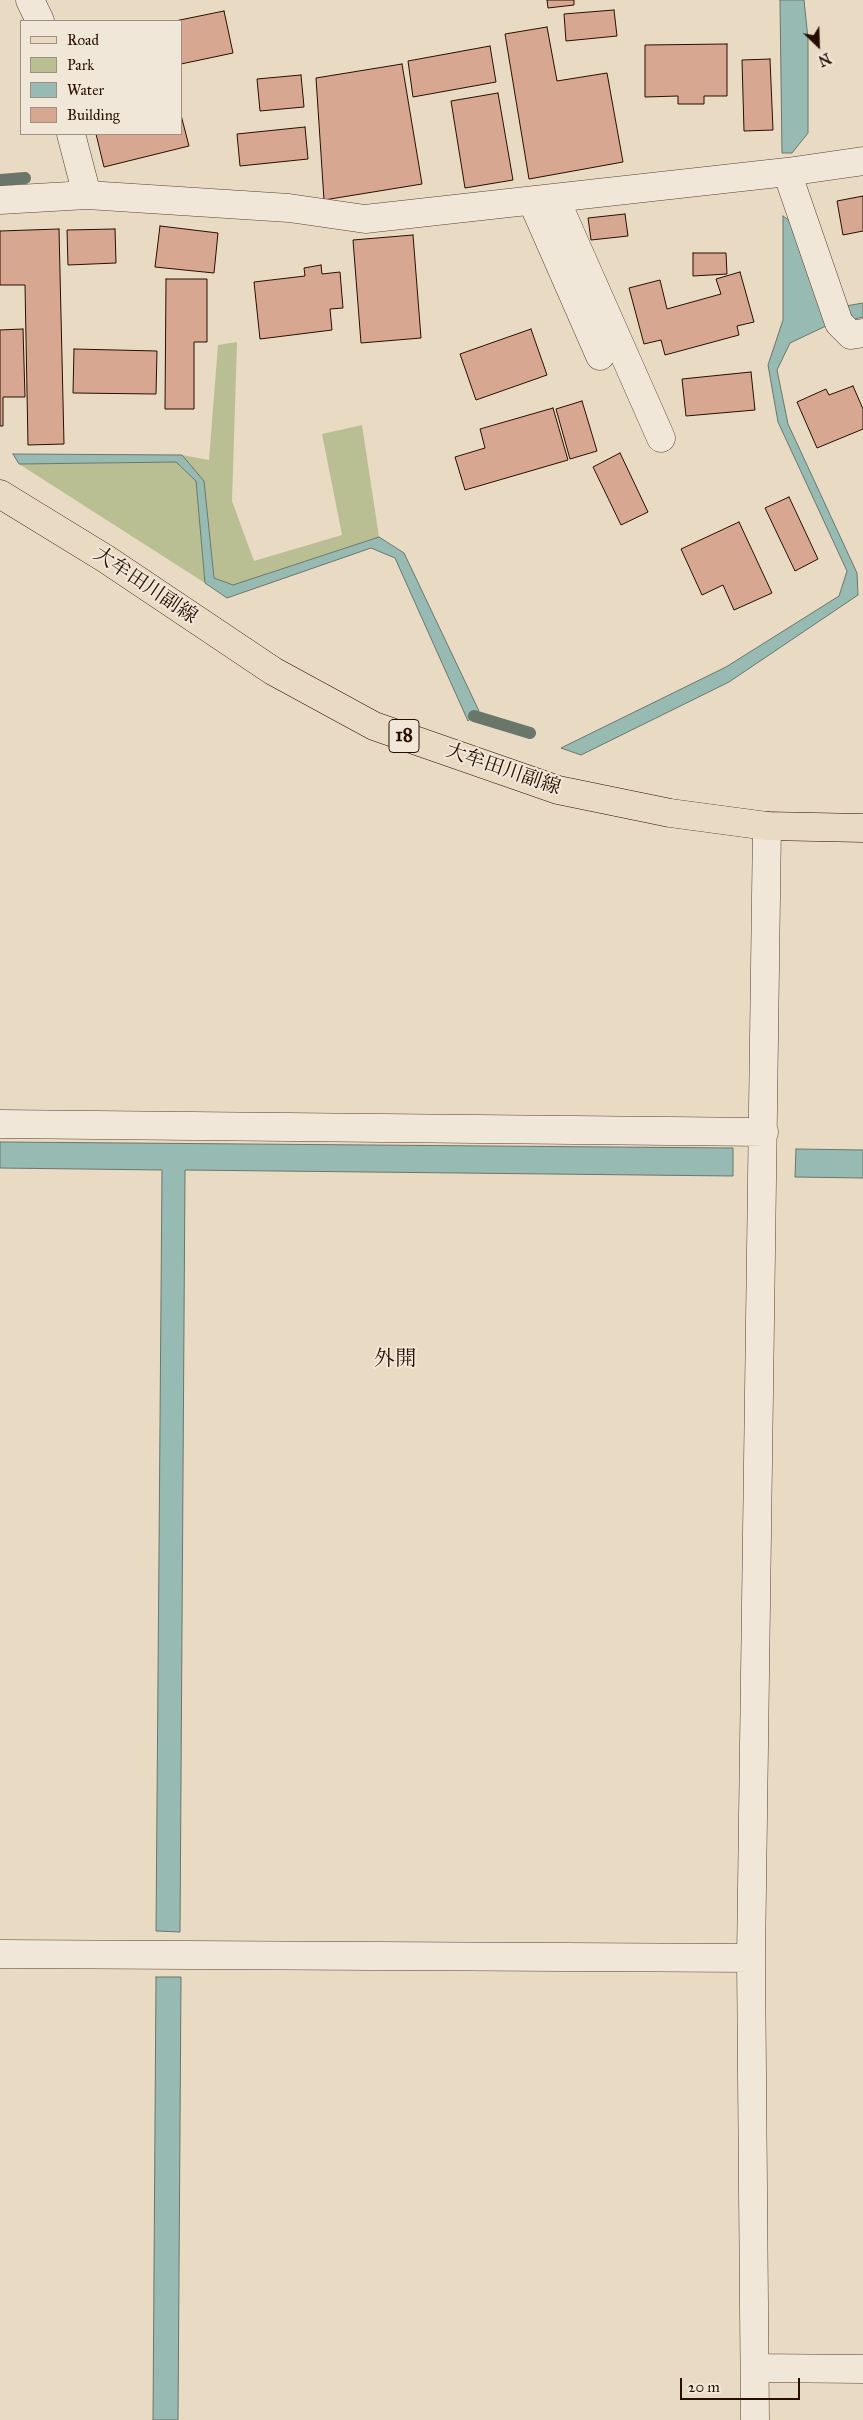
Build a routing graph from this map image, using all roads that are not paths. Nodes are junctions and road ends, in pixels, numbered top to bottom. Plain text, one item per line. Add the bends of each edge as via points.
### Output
1 (30, 0) edge
2 (40, 20) edge
3 (71, 135) edge
4 (863, 161) edge
5 (787, 172) junction
6 (87, 195) junction
7 (0, 200) edge
8 (544, 200) junction
9 (863, 333) edge
10 (600, 356) dead end
11 (661, 438) dead end
12 (0, 494) edge
13 (768, 826) junction
14 (863, 828) edge
15 (0, 1124) edge
16 (764, 1132) junction
17 (0, 1954) edge
18 (751, 1958) junction
19 (756, 2368) junction
20 (863, 2368) edge
21 (755, 2420) edge

1 - 2 street
3 - 6 street
4 - 5 street
5 - 8 street
5 - 9 street via 840,323 851,335
6 - 7 street
6 - 8 street via 289,208 364,219
8 - 10 street
8 - 11 street
12 - 13 main road, 大牟田川副線 / 18 via 106,559 273,671 374,726 558,790 670,812
13 - 14 main road, 大牟田川副線 / 18
13 - 16 street
15 - 16 street
16 - 18 street
17 - 18 street
18 - 19 street
19 - 20 street
19 - 21 street

